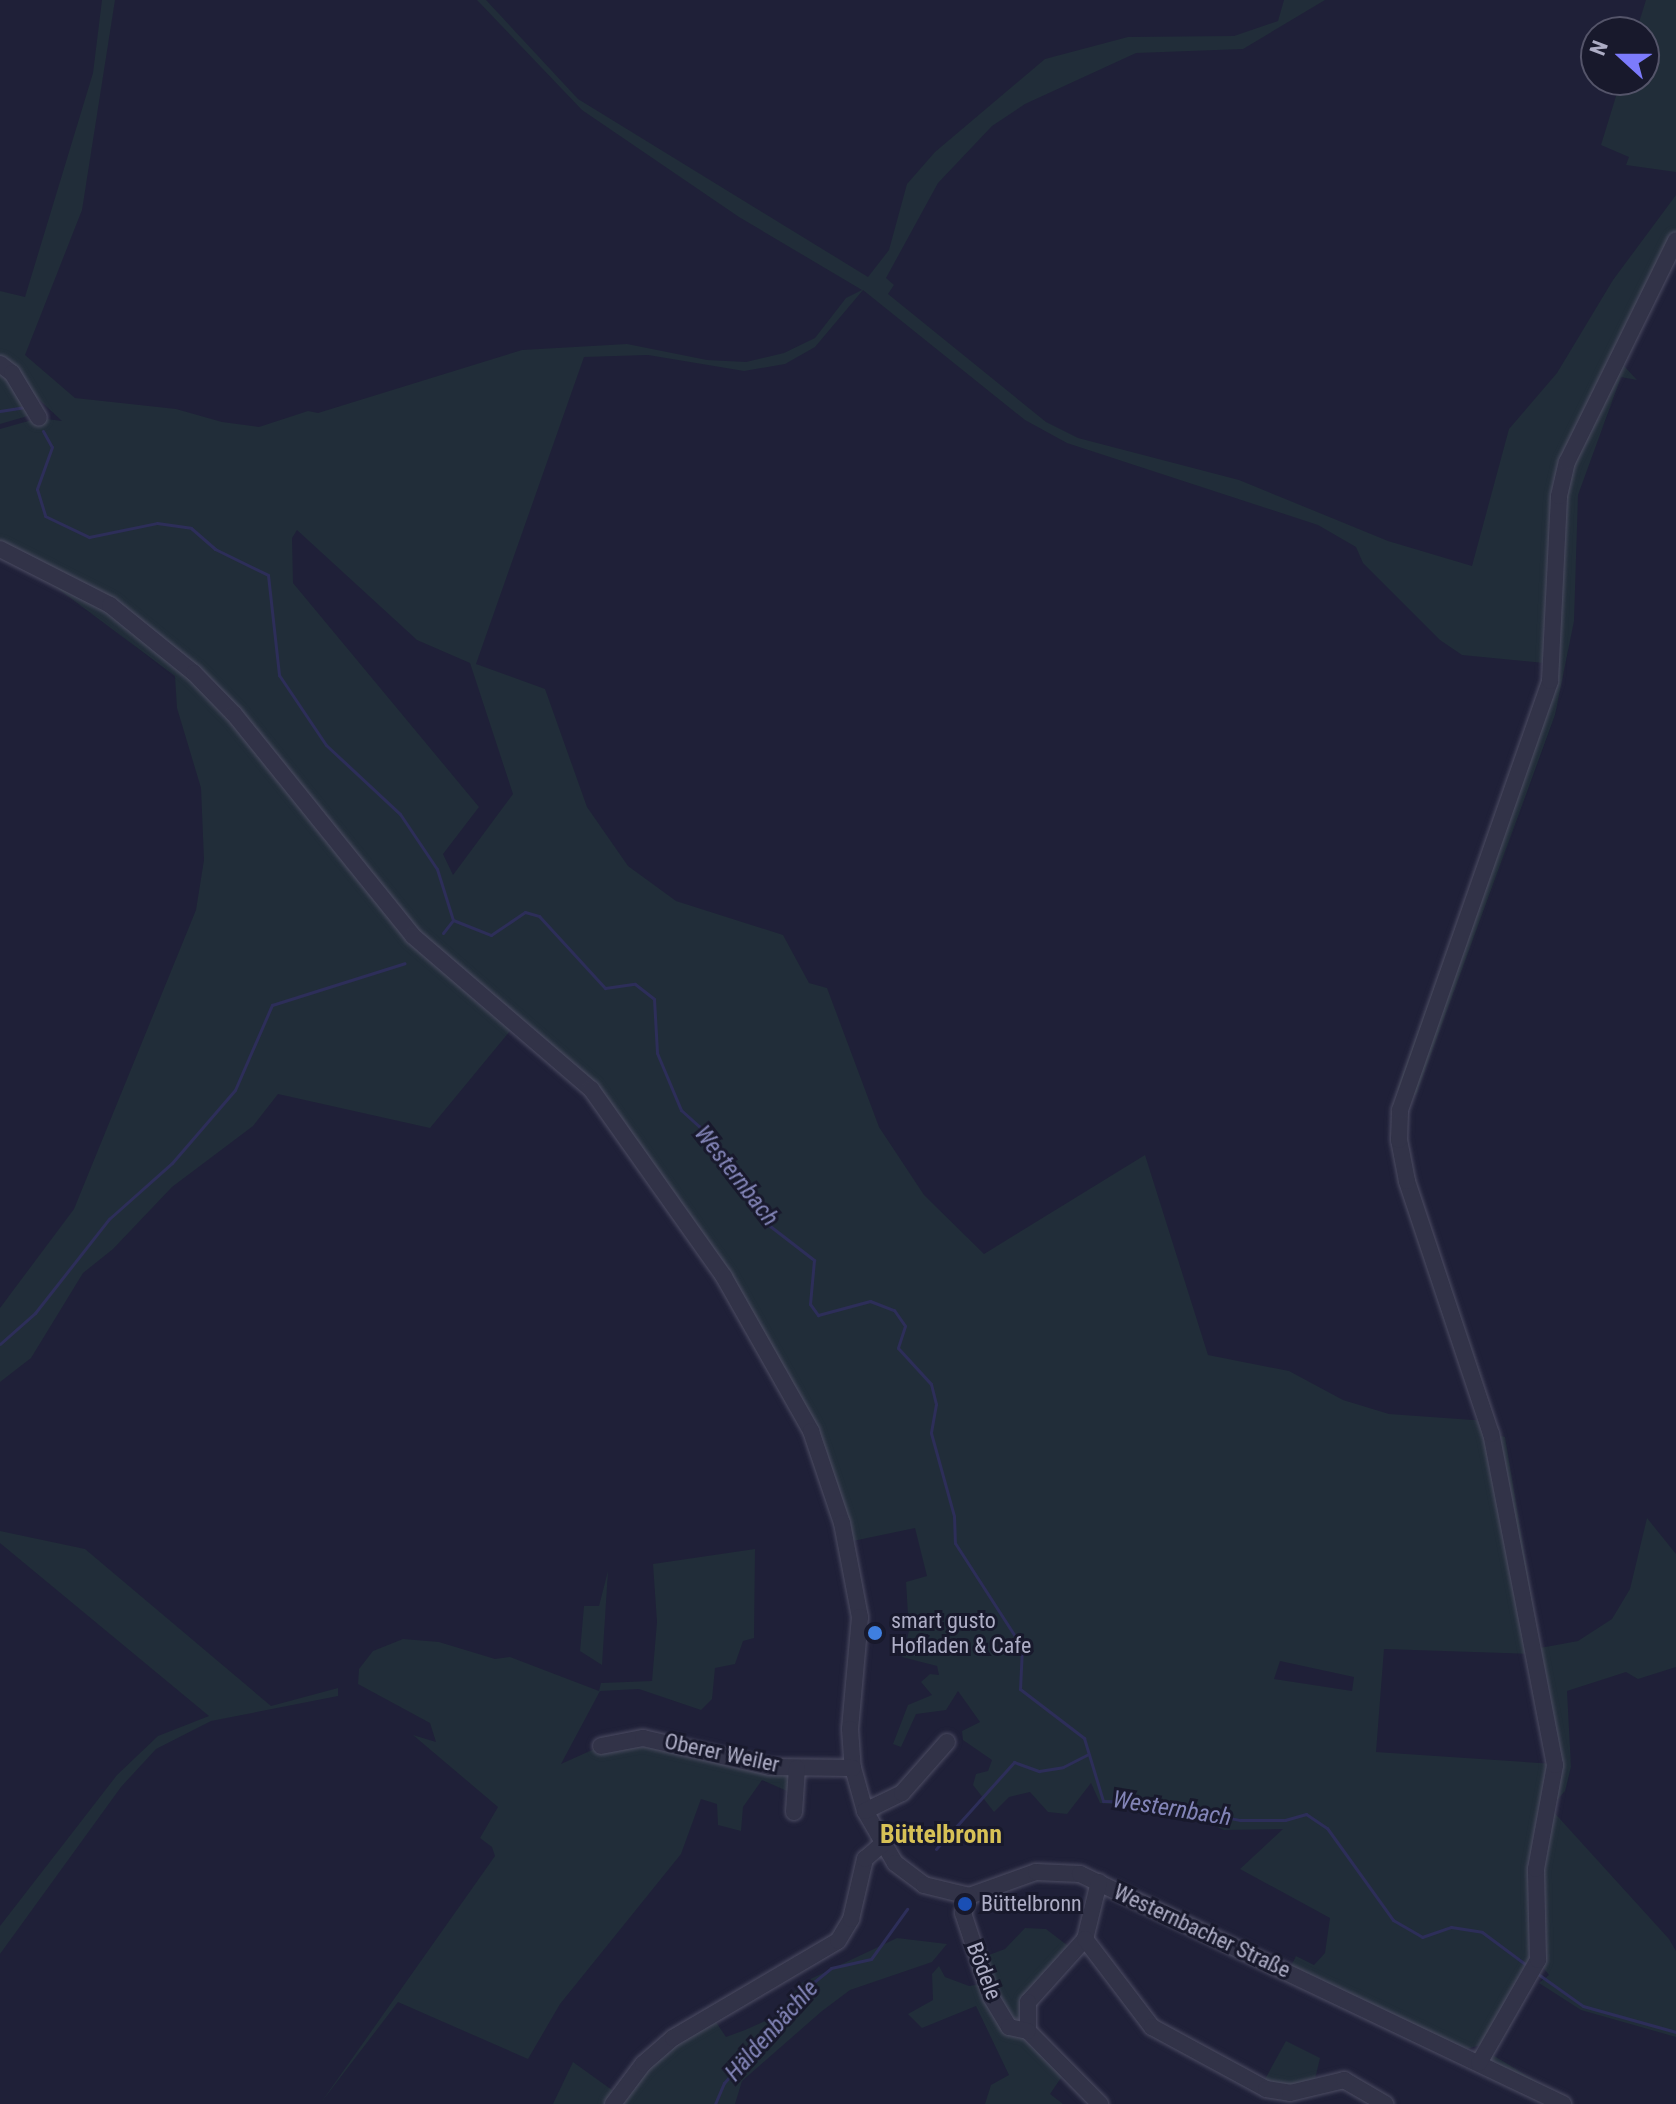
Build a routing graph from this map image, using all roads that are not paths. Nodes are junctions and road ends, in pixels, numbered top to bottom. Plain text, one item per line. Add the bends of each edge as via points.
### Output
1 (1676, 240) edge
2 (0, 364) edge
3 (39, 418) dead end
4 (0, 549) edge
5 (947, 1742) dead end
6 (601, 1746) dead end
7 (797, 1768) junction
8 (853, 1768) junction
9 (865, 1811) junction
10 (794, 1812) dead end
11 (881, 1845) junction
12 (1099, 1882) junction
13 (969, 1896) junction
14 (1085, 1939) junction
15 (1028, 2031) junction
16 (1479, 2063) junction
17 (613, 2104) edge
18 (1100, 2104) edge
19 (1385, 2104) edge
20 (1563, 2104) edge

1 - 16 street via 1567,462 1559,496 1547,692 1400,1110 1407,1181 1491,1434 1555,1765 1536,1869 1538,1960
2 - 3 street via 12,373
4 - 8 street via 110,605 174,655 234,714 437,962 561,1059 591,1089 724,1277 811,1431 842,1523 860,1617 850,1729
5 - 9 street via 902,1793
6 - 7 street, Oberer Weiler via 643,1738 691,1746 726,1759
7 - 8 street, Oberer Weiler
7 - 10 street, Oberer Weiler
8 - 9 street
9 - 11 street
11 - 13 street via 909,1877 938,1891
11 - 17 street via 865,1859 851,1919 838,1941 673,2038 643,2064
12 - 13 street, Westernbacher Straße via 1053,1869
12 - 14 street
12 - 16 street, Westernbacher Straße
13 - 15 street, Bödele via 963,1913 991,1997 1009,2027
14 - 15 street via 1028,2002
14 - 19 street via 1152,2027 1266,2089 1290,2093 1344,2080
15 - 18 street, Bödele
16 - 20 street, Westernbacher Straße

